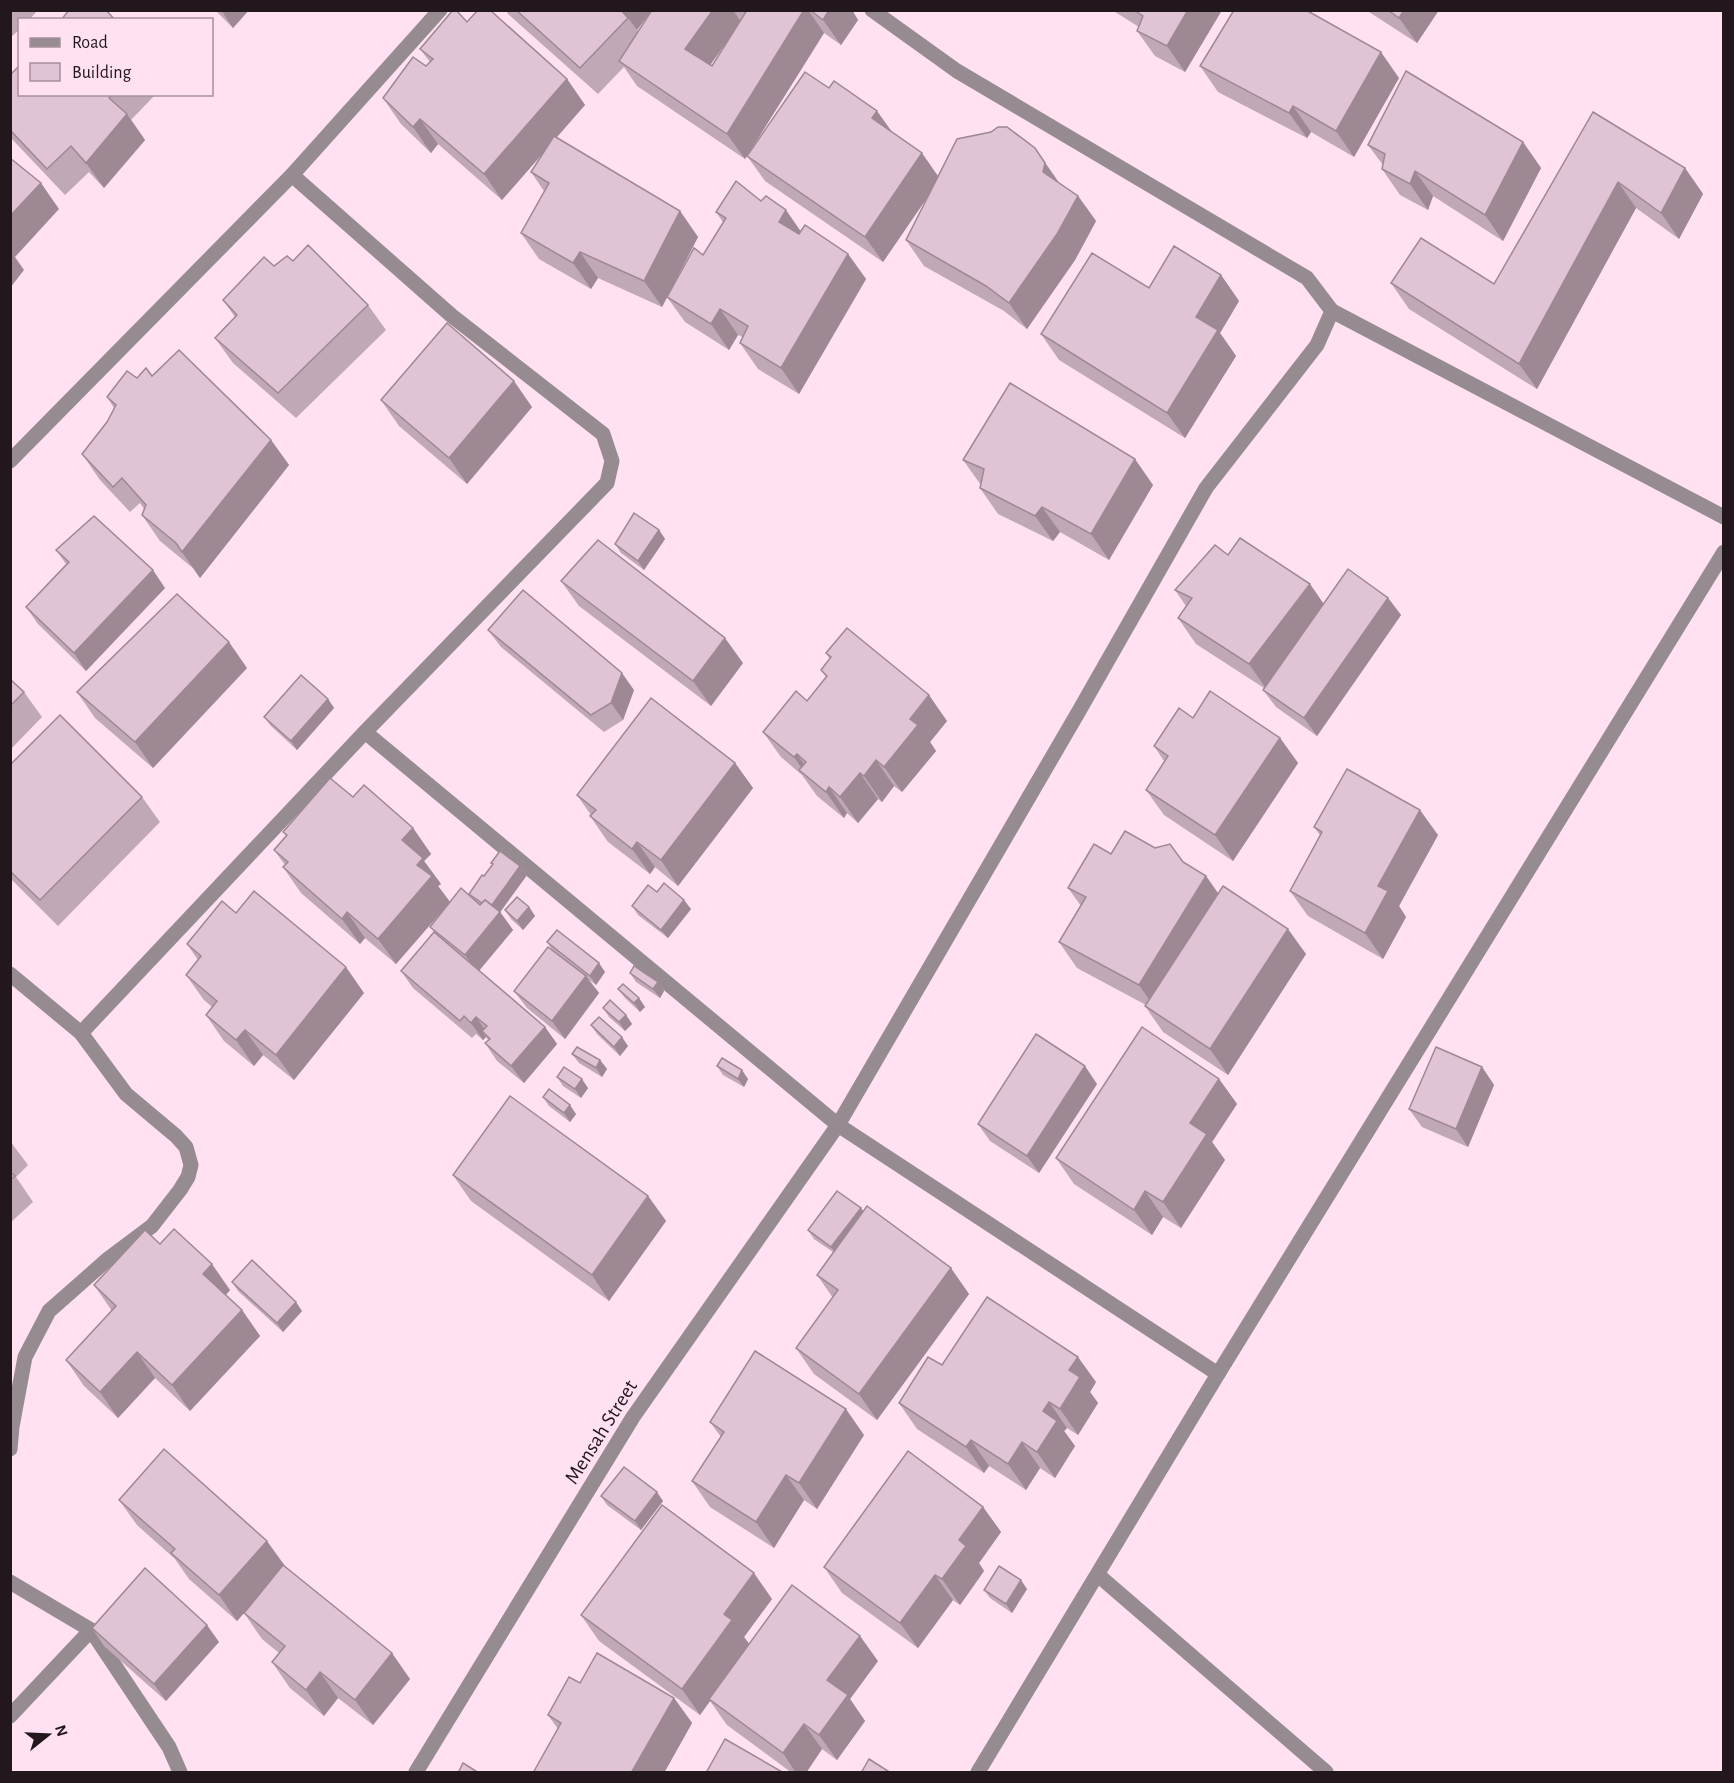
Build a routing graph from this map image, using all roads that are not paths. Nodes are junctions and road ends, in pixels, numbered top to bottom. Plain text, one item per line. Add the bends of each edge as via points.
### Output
1 (440, 10) edge
2 (872, 10) edge
3 (292, 175) junction
4 (1332, 311) junction
5 (10, 461) edge
6 (1724, 517) edge
7 (1724, 552) edge
8 (365, 732) junction
9 (10, 974) edge
10 (81, 1032) junction
11 (838, 1125) junction
12 (1218, 1374) junction
13 (10, 1449) edge
14 (1098, 1575) junction
15 (10, 1582) edge
16 (91, 1630) junction
17 (10, 1716) edge
18 (180, 1773) edge
19 (416, 1773) edge
20 (978, 1773) edge
21 (1326, 1773) edge

1 - 3 street
2 - 4 street via 957,71 1307,278
3 - 5 street
3 - 8 street via 452,316 603,434 612,461 607,483
4 - 6 street
4 - 11 street, Mensah Street via 1317,345 1206,488
7 - 12 street
8 - 10 street
8 - 11 street
9 - 10 street
10 - 13 street via 126,1094 186,1147 191,1165 180,1190 152,1226 49,1311 25,1357
11 - 12 street
11 - 19 street, Mensah Street via 633,1417
12 - 14 street
14 - 20 street
14 - 21 street
15 - 16 street
16 - 17 street
16 - 18 street via 169,1748

